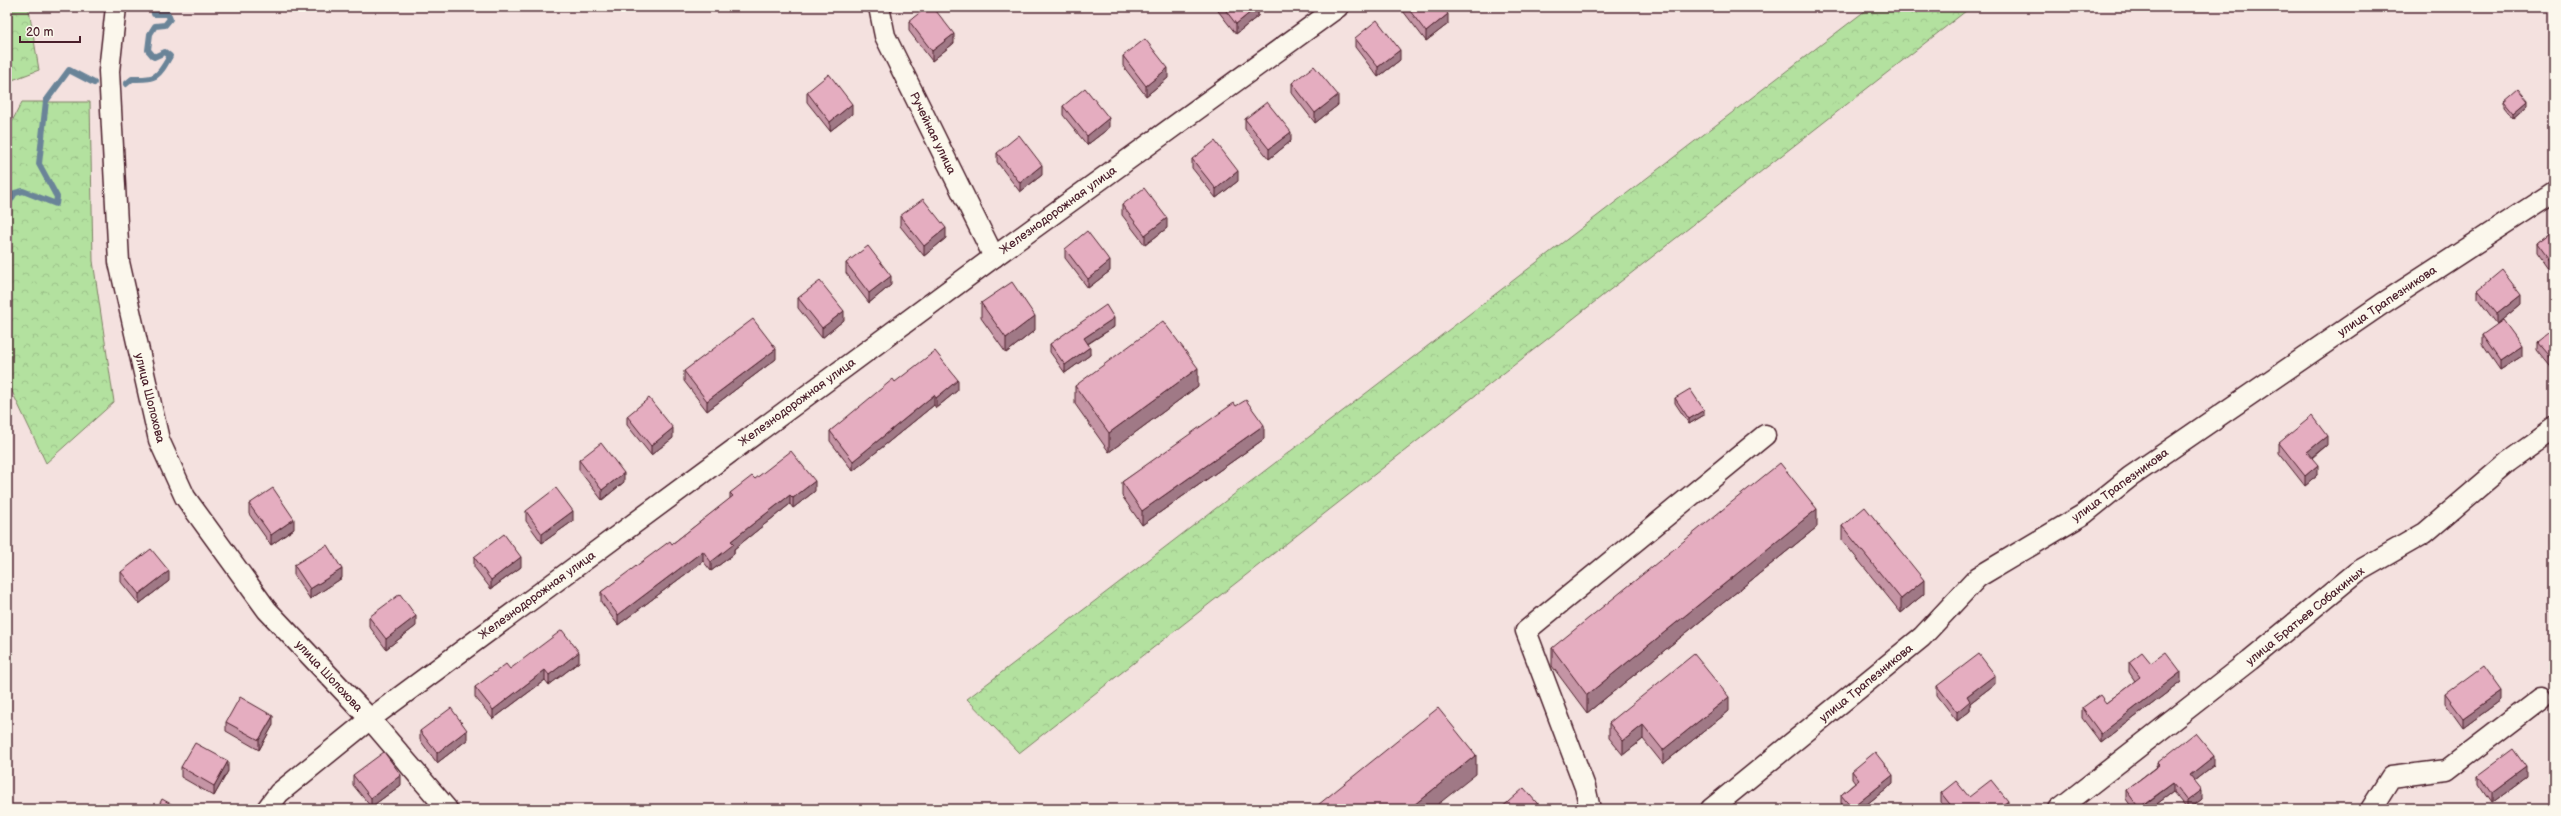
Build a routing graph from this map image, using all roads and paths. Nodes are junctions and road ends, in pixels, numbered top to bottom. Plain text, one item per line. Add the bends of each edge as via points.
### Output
1 (116, 7) edge
2 (879, 7) edge
3 (1338, 7) edge
4 (2554, 192) edge
5 (994, 257) junction
6 (2554, 429) edge
7 (1766, 435) dead end
8 (2540, 698) dead end
9 (370, 719) junction
10 (267, 809) edge
11 (447, 809) edge
12 (1590, 809) edge
13 (1711, 809) edge
14 (2059, 809) edge
15 (2371, 809) edge

1 - 9 street, улица Шолохова via 108,71 120,262 159,440 184,497 267,610
2 - 5 street, Ручейная улица via 885,36
3 - 5 street, Железнодорожная улица
4 - 13 street, улица Трапезникова via 2375,308 2130,477 2084,514 1978,577 1922,637
5 - 9 street, Железнодорожная улица
6 - 14 street, улица Братьев Собакиных via 2508,462 2425,533 2357,572 2244,665
7 - 12 street via 1526,631 1585,787
8 - 15 street via 2447,770 2390,777
9 - 10 street, Железнодорожная улица via 279,793
9 - 11 street, улица Шолохова

